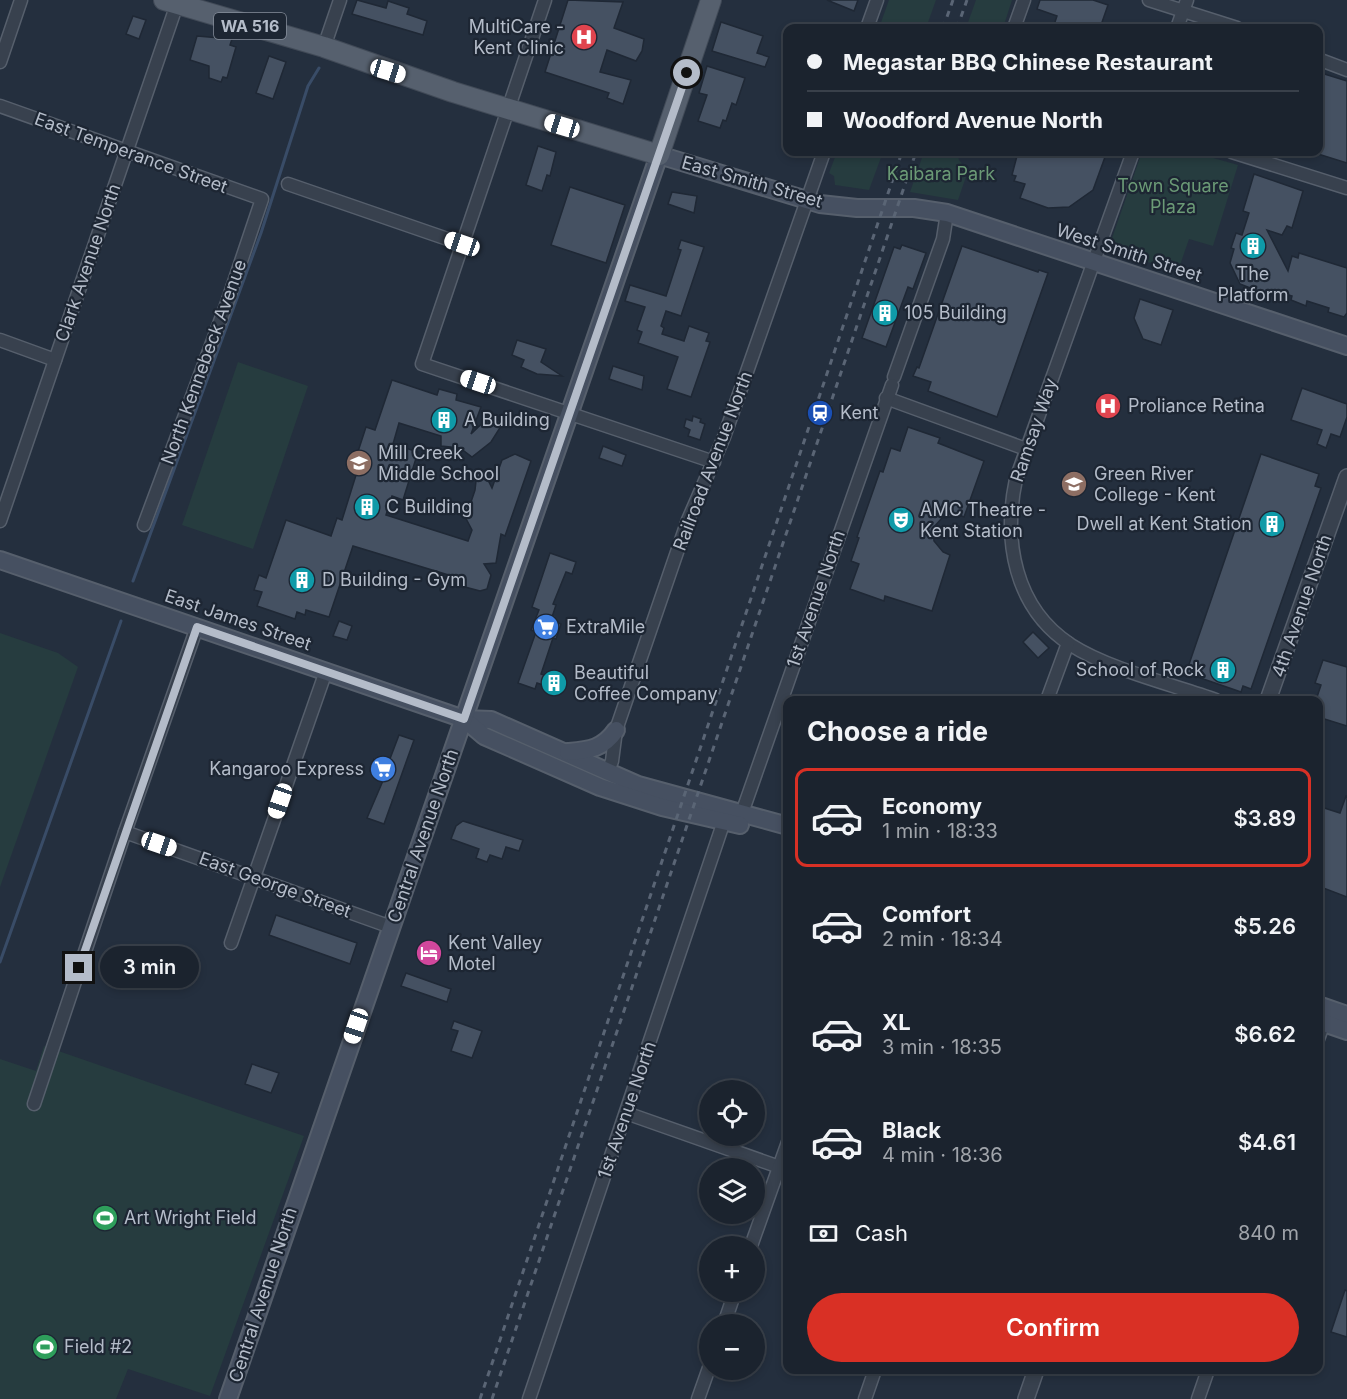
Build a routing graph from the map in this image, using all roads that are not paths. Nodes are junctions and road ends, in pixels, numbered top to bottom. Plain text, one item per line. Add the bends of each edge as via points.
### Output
1 (21, 0) edge
2 (340, 0) edge
3 (545, 0) edge
4 (711, 0) edge
5 (877, 0) edge
6 (1024, 0) edge
7 (1149, 0) edge
8 (171, 2) edge
9 (1185, 6) edge
10 (868, 24) edge
11 (1015, 24) edge
12 (1178, 24) edge
13 (1228, 24) edge
14 (324, 47) junction
15 (1323, 61) edge
16 (0, 62) edge
17 (1347, 69) edge
18 (0, 106) edge
19 (507, 110) junction
20 (127, 151) junction
21 (659, 155) junction
22 (823, 156) edge
23 (1132, 156) edge
24 (1245, 156) edge
25 (288, 184) dead end
26 (1347, 188) edge
27 (262, 199) joint
28 (807, 200) junction
29 (897, 208) joint
30 (947, 213) junction
31 (462, 244) junction
32 (1093, 262) junction
33 (0, 340) edge
34 (1347, 346) edge
35 (55, 360) junction
36 (886, 398) junction
37 (568, 413) junction
38 (1026, 449) junction
39 (714, 462) junction
40 (1347, 477) edge
41 (0, 521) edge
42 (144, 525) dead end
43 (0, 560) edge
44 (197, 627) junction
45 (1068, 643) junction
46 (326, 671) junction
47 (1048, 696) edge
48 (1205, 696) edge
49 (1269, 696) edge
50 (464, 719) junction
51 (616, 730) junction
52 (564, 752) junction
53 (608, 771) junction
54 (742, 813) junction
55 (724, 821) junction
56 (783, 825) edge
57 (125, 832) junction
58 (783, 837) edge
59 (254, 878) junction
60 (391, 927) junction
61 (231, 943) dead end
62 (1323, 1007) edge
63 (1347, 1015) edge
64 (1323, 1028) edge
65 (1347, 1031) edge
66 (34, 1104) dead end
67 (626, 1113) junction
68 (783, 1168) edge
69 (755, 1236) edge
70 (874, 1374) edge
71 (1035, 1374) edge
72 (1207, 1374) edge
73 (705, 1380) edge
74 (228, 1399) edge
75 (529, 1399) edge
76 (698, 1399) edge
77 (865, 1399) edge
78 (1026, 1399) edge
79 (1198, 1399) edge

1 - 16 street
2 - 14 street
3 - 19 street
4 - 21 main road, Central Avenue North
5 - 10 street
6 - 11 street
7 - 9 street
8 - 14 main road, East Smith Street / WA 516
8 - 20 street, Clark Avenue North
9 - 12 street
9 - 13 street
14 - 19 main road, East Smith Street / WA 516
15 - 17 street
18 - 20 street, East Temperance Street
19 - 21 main road, East Smith Street / WA 516
19 - 31 street
20 - 27 street, East Temperance Street
20 - 35 street, Clark Avenue North
21 - 28 main road, East Smith Street
21 - 37 main road, Central Avenue North
22 - 28 street, Railroad Avenue North
23 - 32 street, Ramsay Way
24 - 26 street
25 - 31 street
27 - 42 street, North Kennebeck Avenue
28 - 29 main road, East Smith Street via 828,205
28 - 39 street, Railroad Avenue North
29 - 30 main road, West Smith Street
30 - 32 main road, West Smith Street
30 - 36 street, 1st Avenue North via 944,239
31 - 37 street via 422,364
32 - 34 main road, West Smith Street
32 - 38 street, Ramsay Way
33 - 35 street
35 - 41 street, Clark Avenue North
36 - 38 street
36 - 54 street, 1st Avenue North
37 - 39 street
37 - 50 main road, Central Avenue North
38 - 45 street, Ramsay Way via 1012,497 1011,553 1038,614
39 - 51 street, Railroad Avenue North via 688,520
40 - 49 street, 4th Avenue North
43 - 44 main road, East James Street
44 - 46 main road, East James Street
44 - 57 street
45 - 47 street
45 - 48 street, Ramsay Way via 1094,657
46 - 50 main road, East James Street
46 - 59 street
50 - 52 main road, East James Street via 491,720
50 - 55 main road, East James Street via 484,736 600,787
50 - 60 main road, Central Avenue North
51 - 52 main road via 609,740 595,748
51 - 53 street, Railroad Avenue North
52 - 53 main road, East James Street
53 - 54 main road, East James Street via 659,792
54 - 56 main road, East James Street
55 - 58 main road, East James Street
55 - 67 street, 1st Avenue North
57 - 59 street, East George Street
57 - 66 street
59 - 60 street, East George Street
59 - 61 street
60 - 74 main road, Central Avenue North
62 - 63 main road
64 - 65 main road
67 - 68 street
67 - 75 street, 1st Avenue North
68 - 69 street
70 - 77 street
71 - 78 street
72 - 79 street
73 - 76 street

